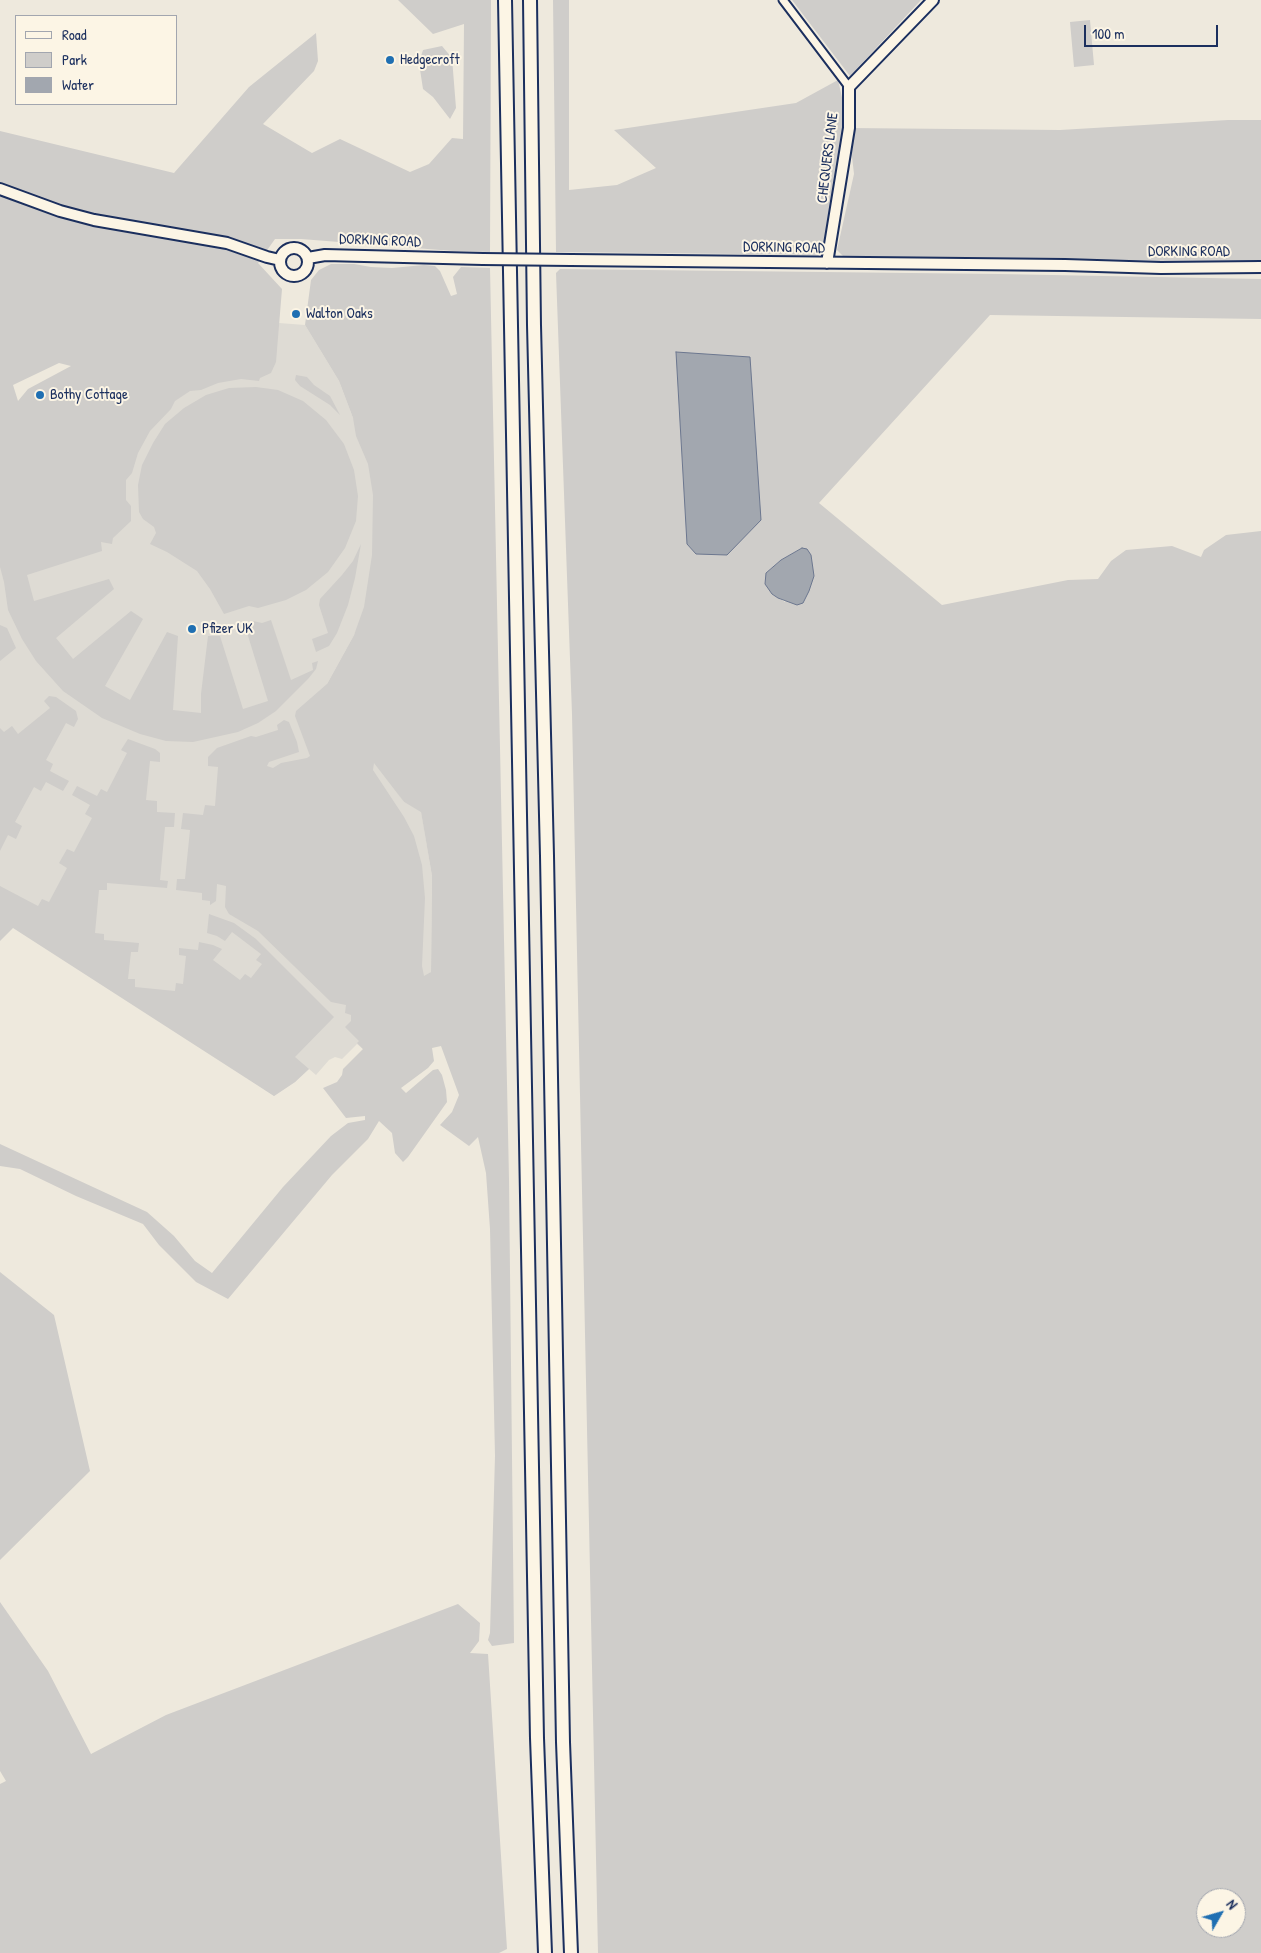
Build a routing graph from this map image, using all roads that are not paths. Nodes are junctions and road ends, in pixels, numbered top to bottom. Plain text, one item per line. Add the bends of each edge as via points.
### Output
1 (505, 0) edge
2 (530, 0) edge
3 (783, 0) edge
4 (933, 0) edge
5 (849, 88) junction
6 (0, 189) edge
7 (308, 258) junction
8 (280, 260) junction
9 (827, 263) junction
10 (1261, 267) edge
11 (545, 1953) edge
12 (571, 1953) edge

1 - 11 highway via 537,1738
2 - 12 highway via 562,1733
3 - 5 street
4 - 5 main road
5 - 9 main road, CHEQUERS LANE via 849,128
6 - 8 main road via 94,220 227,243
7 - 8 main road via 300,249 294,248 287,250
7 - 8 main road via 304,273 294,276 283,271
7 - 9 main road, DORKING ROAD, bridge via 325,254 483,260
9 - 10 main road, DORKING ROAD

